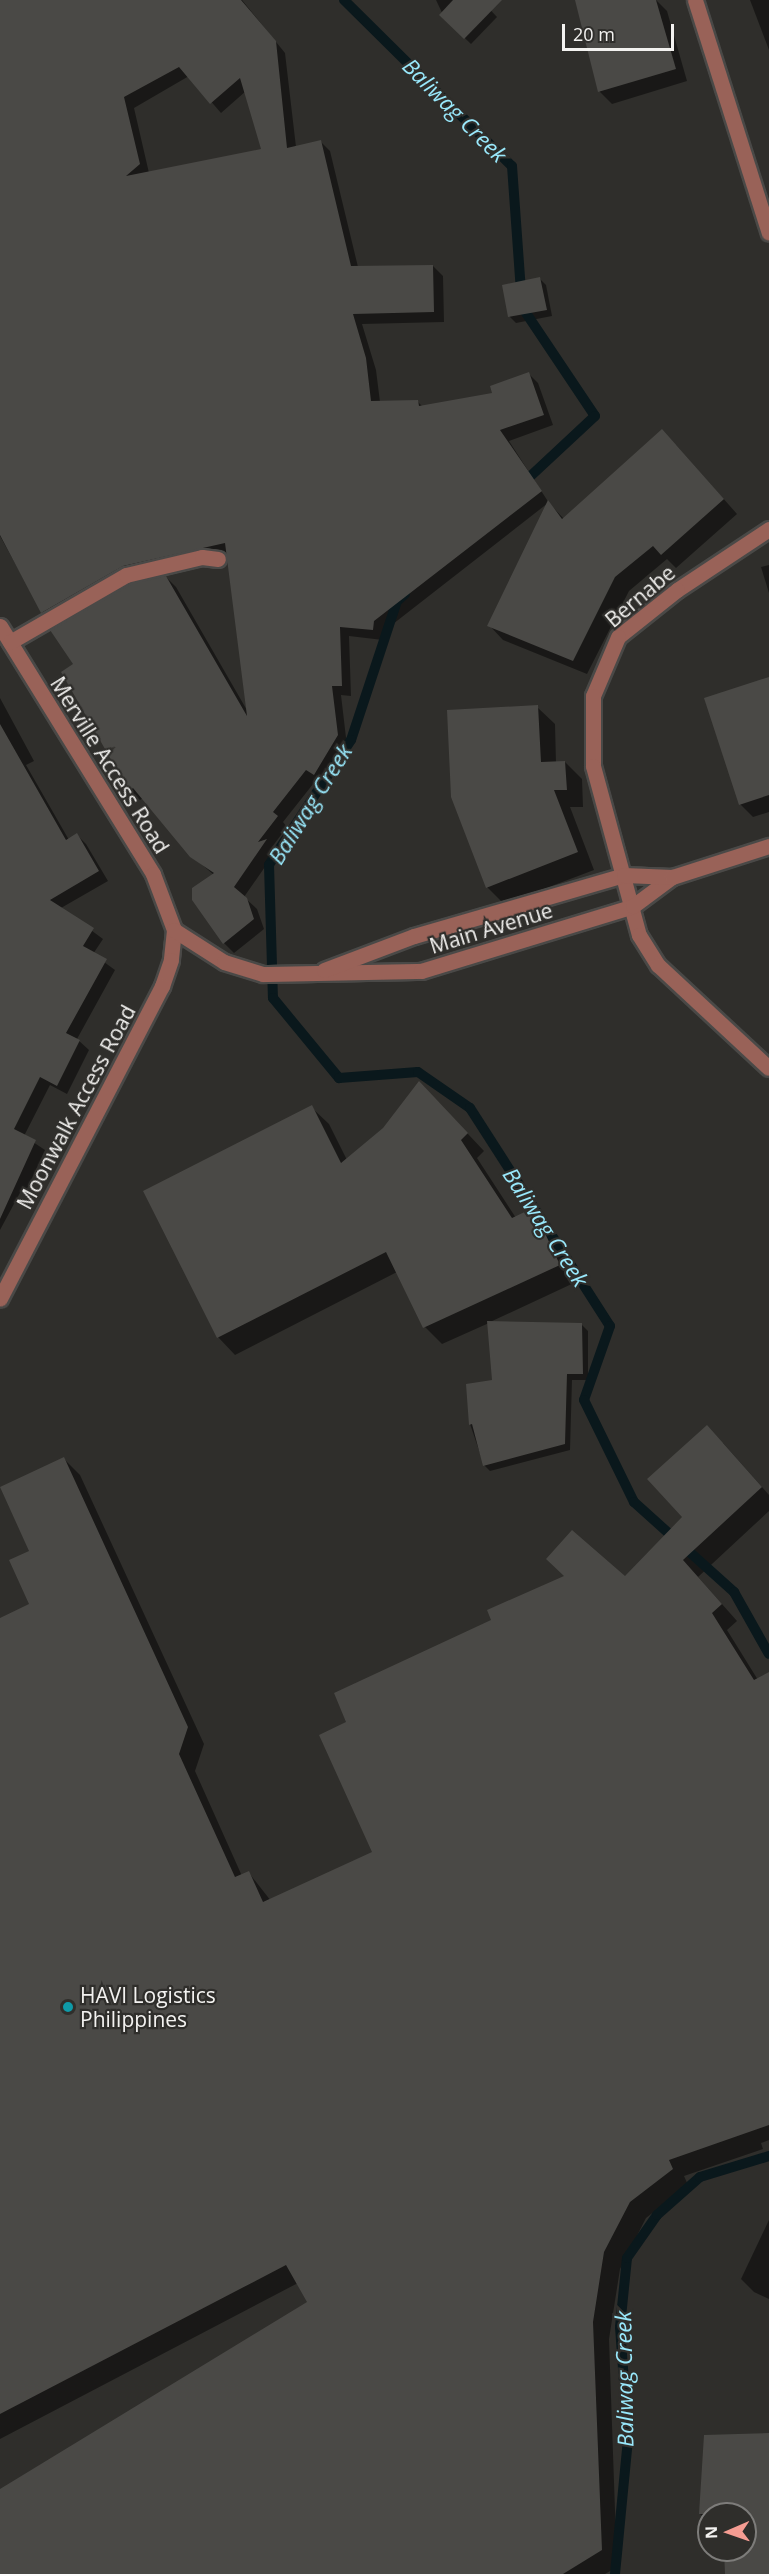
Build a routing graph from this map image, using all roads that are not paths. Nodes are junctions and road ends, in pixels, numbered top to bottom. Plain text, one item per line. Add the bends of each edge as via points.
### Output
1 (695, 0) edge
2 (769, 232) edge
3 (769, 529) edge
4 (218, 559) dead end
5 (0, 626) edge
6 (10, 642) junction
7 (769, 846) edge
8 (624, 875) junction
9 (672, 877) junction
10 (633, 906) junction
11 (174, 930) junction
12 (311, 975) junction
13 (769, 1068) edge
14 (0, 1298) edge

1 - 2 street
3 - 8 street, Bernabe via 677,590 618,637 593,696 593,766
4 - 6 street via 202,557 126,575
5 - 6 street, Merville Access Road
6 - 11 street, Merville Access Road via 153,874
7 - 9 street, Main Avenue
8 - 9 street, Main Avenue
8 - 10 street, Bernabe
8 - 12 street, Main Avenue via 414,936
9 - 10 street, Main Avenue
10 - 12 street, Main Avenue via 421,971
10 - 13 street, Bernabe via 639,935 658,965
11 - 12 street, Main Avenue via 224,962 246,970
11 - 14 street, Moonwalk Access Road via 171,960 162,986

